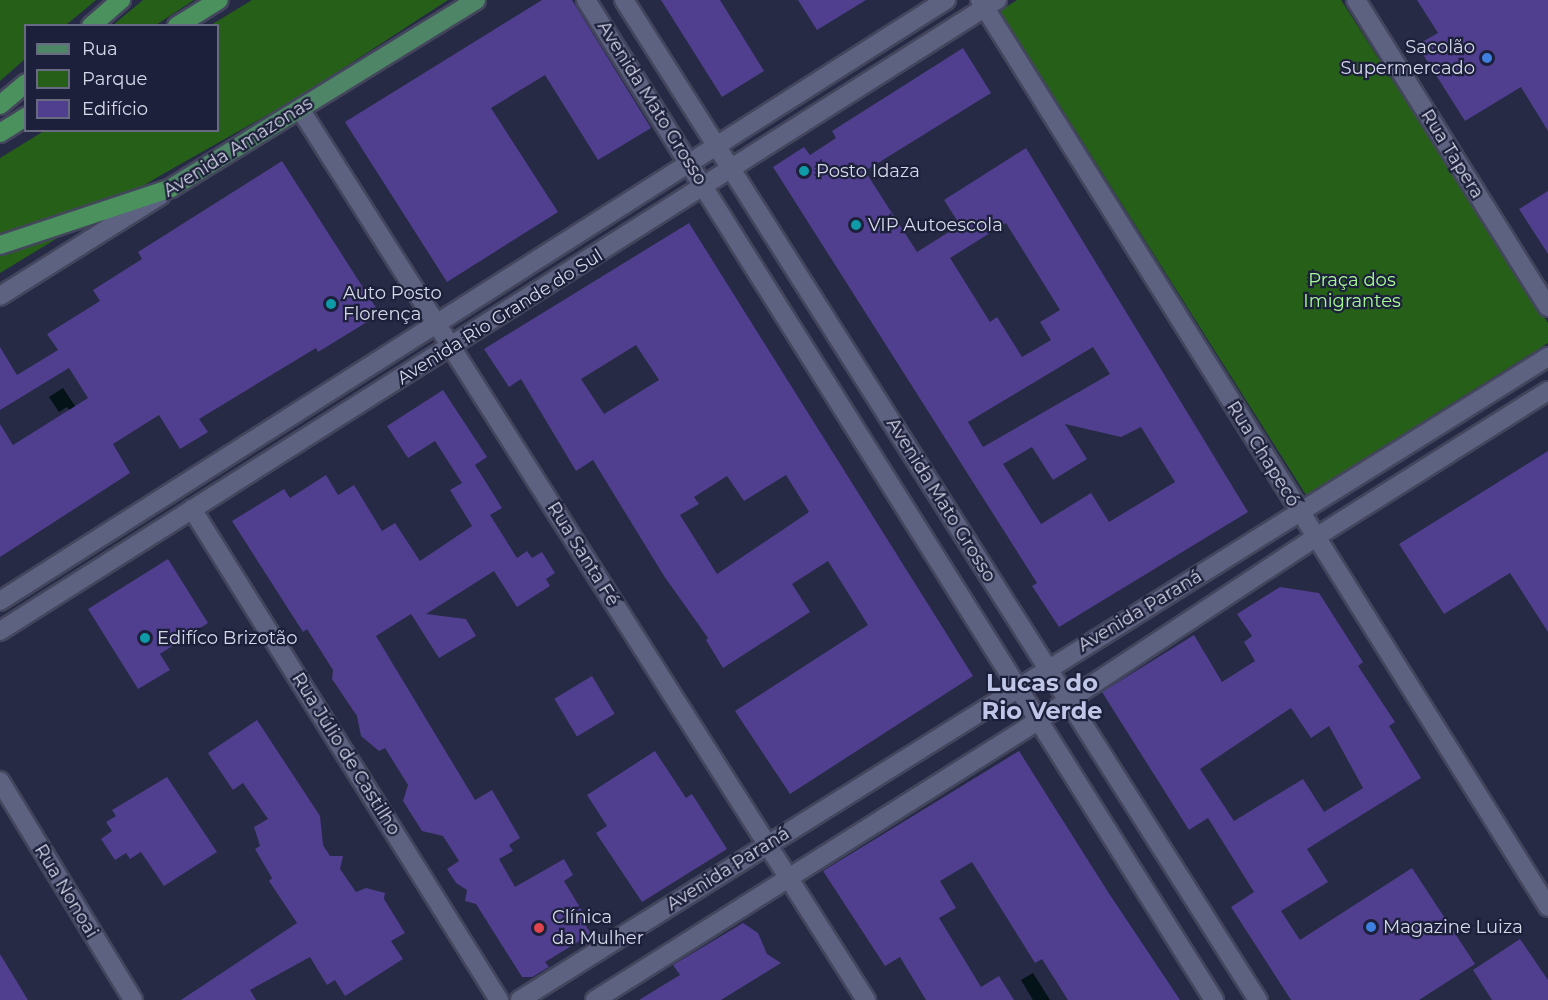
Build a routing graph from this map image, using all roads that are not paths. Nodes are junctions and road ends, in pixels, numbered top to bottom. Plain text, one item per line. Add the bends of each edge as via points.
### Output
1 (121, 0) edge
2 (219, 0) edge
3 (476, 0) edge
4 (586, 0) edge
5 (624, 0) edge
6 (946, 0) edge
7 (1356, 0) edge
8 (987, 3) edge
9 (93, 24) edge
10 (180, 24) edge
11 (24, 85) edge
12 (0, 105) edge
13 (300, 109) junction
14 (24, 118) edge
15 (0, 133) edge
16 (717, 147) junction
17 (691, 165) junction
18 (732, 171) junction
19 (705, 187) junction
20 (171, 188) junction
21 (0, 245) edge
22 (0, 296) edge
23 (1548, 307) edge
24 (440, 324) junction
25 (454, 347) junction
26 (1548, 357) edge
27 (1548, 392) edge
28 (192, 509) junction
29 (1301, 514) junction
30 (1316, 537) junction
31 (0, 601) edge
32 (0, 631) edge
33 (1047, 667) junction
34 (1017, 687) junction
35 (1069, 700) junction
36 (1039, 720) junction
37 (0, 781) edge
38 (765, 845) junction
39 (786, 879) junction
40 (1548, 907) edge
41 (133, 1000) edge
42 (499, 1000) edge
43 (520, 1000) edge
44 (595, 1000) edge
45 (866, 1000) edge
46 (1214, 1000) edge
47 (1258, 1000) edge

1 - 9 highway
2 - 10 highway
3 - 13 main road, Avenida Amazonas
4 - 17 street, Avenida Mato Grosso
5 - 16 street, Avenida Mato Grosso
6 - 16 street, Avenida Rio Grande do Sul
7 - 23 street, Rua Tapera
8 - 18 street, Avenida Rio Grande do Sul
8 - 29 street, Rua Chapecó
11 - 12 highway
13 - 20 main road, Avenida Amazonas
13 - 24 street, Rua Santa Fé
14 - 15 highway
16 - 17 street, Avenida Rio Grande do Sul
16 - 18 street, Avenida Mato Grosso
17 - 19 street, Avenida Mato Grosso
17 - 24 street, Avenida Rio Grande do Sul
18 - 19 street, Avenida Rio Grande do Sul
18 - 33 street, Avenida Mato Grosso
19 - 25 street, Avenida Rio Grande do Sul
19 - 34 street, Avenida Mato Grosso
20 - 21 highway
20 - 22 street, Avenida Amazonas
24 - 25 street, Rua Santa Fé
24 - 31 street, Avenida Rio Grande do Sul
25 - 28 street, Avenida Rio Grande do Sul
25 - 38 street, Rua Santa Fé
26 - 29 street, Avenida Paraná
27 - 30 street, Avenida Paraná
28 - 32 street, Avenida Rio Grande do Sul
28 - 42 street, Rua Júlio de Castilho
29 - 30 street, Rua Chapecó
29 - 33 street, Avenida Paraná
30 - 35 street, Avenida Paraná
30 - 40 street, Rua Chapecó
33 - 34 street, Avenida Paraná
33 - 35 street, Avenida Mato Grosso
34 - 36 street, Avenida Mato Grosso
34 - 38 street, Avenida Paraná
35 - 36 street, Avenida Paraná
35 - 47 street, Avenida Mato Grosso
36 - 39 street, Avenida Paraná
36 - 46 street, Avenida Mato Grosso
37 - 41 street, Rua Nonoai
38 - 39 street, Rua Santa Fé
38 - 43 street, Avenida Paraná
39 - 44 street, Avenida Paraná
39 - 45 street, Rua Santa Fé

